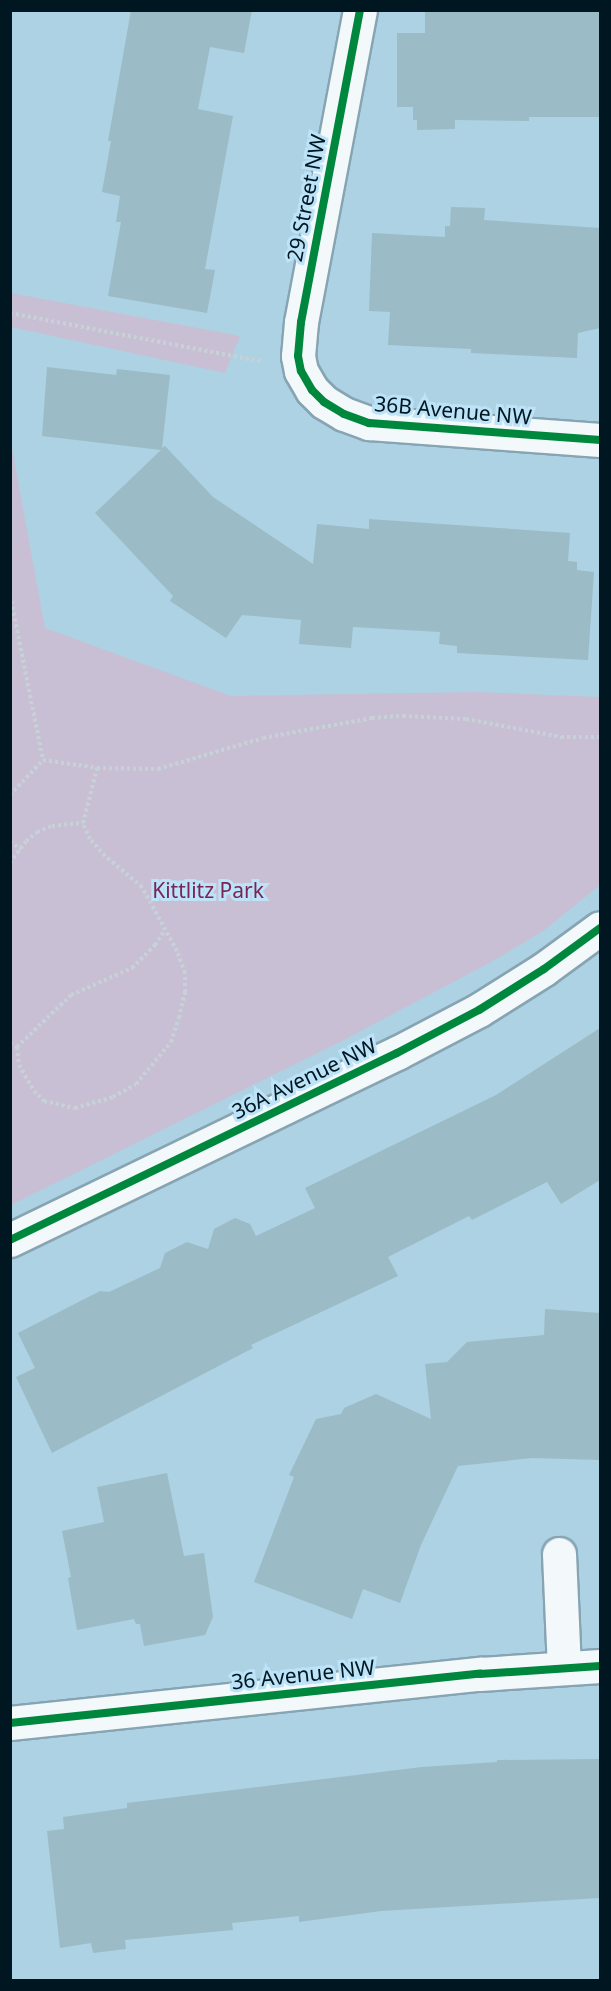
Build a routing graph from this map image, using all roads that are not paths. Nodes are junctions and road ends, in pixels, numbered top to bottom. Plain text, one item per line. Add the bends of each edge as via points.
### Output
1 (360, 10) edge
2 (306, 380) joint
3 (600, 440) edge
4 (600, 928) edge
5 (10, 1240) edge
6 (559, 1554) dead end
7 (600, 1666) edge
8 (564, 1667) junction
9 (10, 1723) edge

1 - 2 street, 29 Street NW via 301,322 298,356
2 - 3 street, 36B Avenue NW via 324,402 369,423
4 - 5 street, 36A Avenue NW via 516,987 417,1043
6 - 8 street
7 - 8 street, 36 Avenue NW
8 - 9 street, 36 Avenue NW

